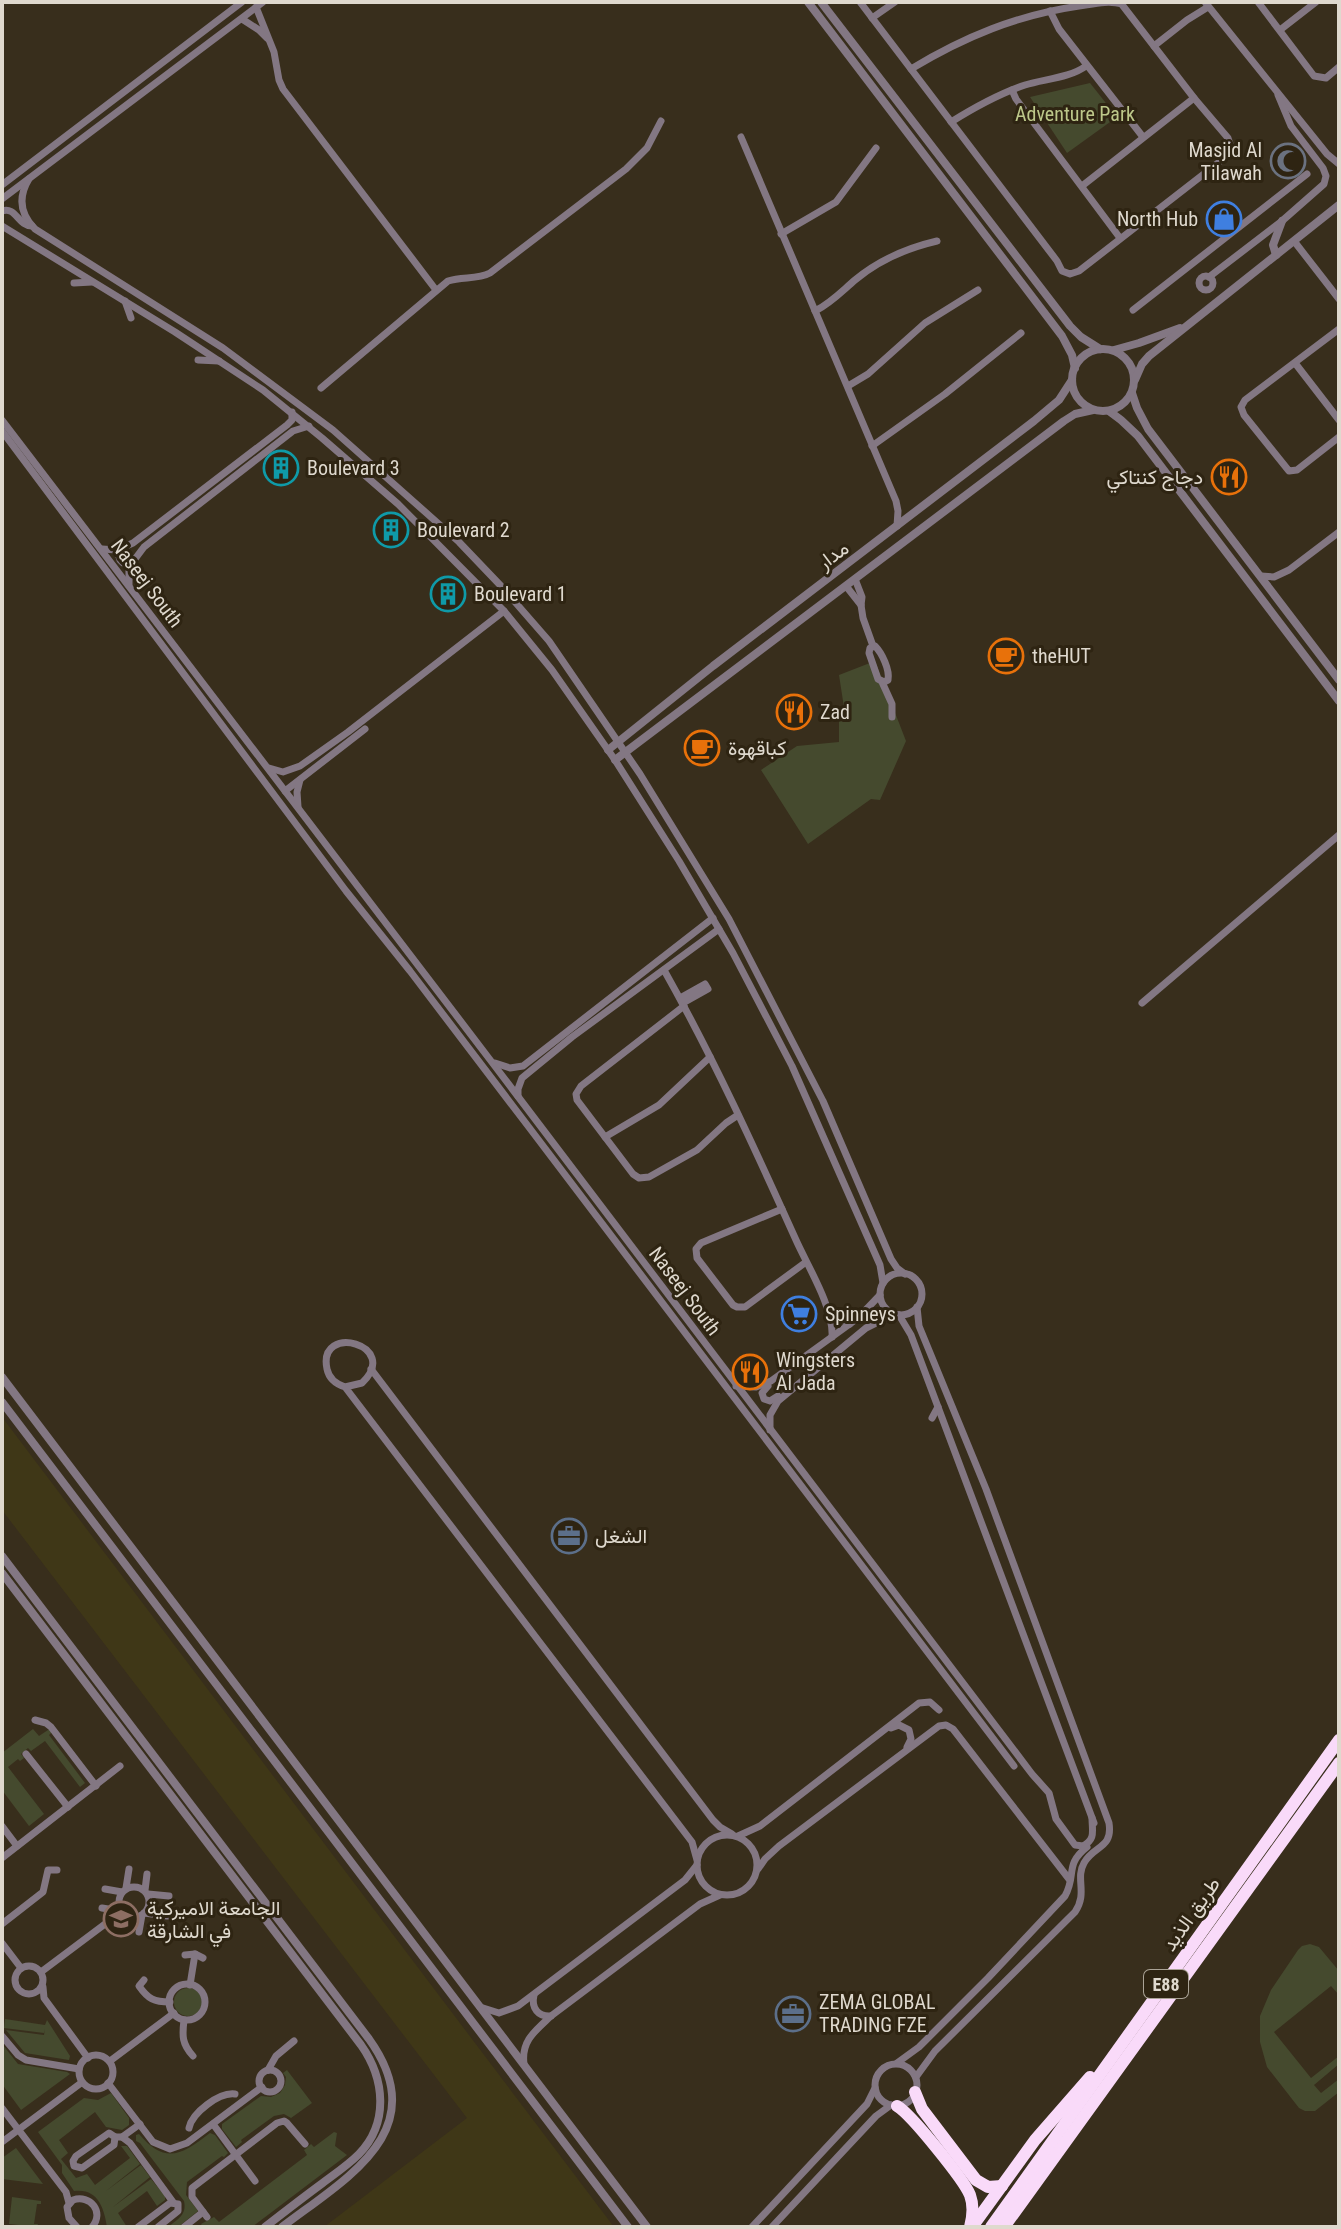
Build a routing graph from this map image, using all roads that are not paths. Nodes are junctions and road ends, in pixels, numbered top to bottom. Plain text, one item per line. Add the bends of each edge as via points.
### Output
1 (242, 2) edge
2 (808, 2) edge
3 (821, 2) edge
4 (860, 2) edge
5 (895, 2) edge
6 (1104, 2) edge
7 (1258, 2) edge
8 (1316, 2) edge
9 (1121, 3) edge
10 (1206, 4) edge
11 (259, 5) edge
12 (1050, 11) junction
13 (872, 18) junction
14 (242, 19) junction
15 (1280, 30) junction
16 (271, 43) junction
17 (1154, 46) junction
18 (1086, 66) junction
19 (1337, 68) edge
20 (911, 69) junction
21 (1012, 90) junction
22 (1278, 95) junction
23 (1194, 98) junction
24 (661, 121) dead end
25 (951, 122) junction
26 (1304, 125) junction
27 (1294, 131) junction
28 (69, 135) junction
29 (741, 137) dead end
30 (1143, 137) junction
31 (75, 145) junction
32 (876, 148) dead end
33 (1327, 154) junction
34 (1318, 161) junction
35 (1339, 164) edge
36 (1307, 174) dead end
37 (29, 179) junction
38 (2, 185) edge
39 (1082, 186) junction
40 (2, 199) edge
41 (1339, 205) edge
42 (2, 211) edge
43 (1282, 221) junction
44 (2, 226) edge
45 (32, 226) junction
46 (781, 234) junction
47 (1120, 238) junction
48 (937, 241) dead end
49 (1294, 241) junction
50 (1276, 255) junction
51 (1196, 261) junction
52 (1187, 268) junction
53 (95, 282) junction
54 (1206, 282) junction
55 (74, 283) dead end
56 (436, 290) junction
57 (978, 290) dead end
58 (1223, 297) junction
59 (1339, 299) edge
60 (125, 301) junction
61 (1211, 306) junction
62 (1133, 310) dead end
63 (815, 311) junction
64 (131, 318) dead end
65 (1339, 329) edge
66 (1021, 333) dead end
67 (1100, 349) junction
68 (1112, 350) junction
69 (198, 360) dead end
70 (220, 361) junction
71 (1295, 363) junction
72 (1075, 368) junction
73 (1072, 380) junction
74 (1135, 380) junction
75 (848, 386) junction
76 (321, 388) dead end
77 (1132, 393) junction
78 (1093, 410) junction
79 (1109, 411) junction
80 (292, 412) junction
81 (2, 420) edge
82 (1339, 420) edge
83 (293, 426) junction
84 (309, 426) junction
85 (2, 431) edge
86 (1339, 437) edge
87 (872, 446) junction
88 (196, 486) dead end
89 (193, 498) junction
90 (896, 501) junction
91 (917, 510) junction
92 (897, 526) junction
93 (1338, 534) edge
94 (99, 547) junction
95 (121, 549) junction
96 (131, 563) junction
97 (1289, 570) junction
98 (1261, 576) junction
99 (855, 579) junction
100 (846, 586) junction
101 (129, 588) junction
102 (1275, 595) junction
103 (861, 605) junction
104 (504, 611) junction
105 (1339, 680) edge
106 (1339, 701) edge
107 (892, 717) dead end
108 (365, 729) dead end
109 (619, 743) junction
110 (608, 750) junction
111 (625, 752) junction
112 (615, 760) junction
113 (266, 766) junction
114 (287, 771) junction
115 (301, 779) junction
116 (288, 789) junction
117 (298, 809) junction
118 (1339, 835) edge
119 (713, 918) junction
120 (719, 929) junction
121 (664, 970) junction
122 (682, 1002) junction
123 (1142, 1003) dead end
124 (710, 1057) junction
125 (491, 1061) junction
126 (520, 1067) junction
127 (522, 1078) junction
128 (518, 1098) junction
129 (738, 1115) junction
130 (605, 1137) junction
131 (782, 1209) junction
132 (806, 1262) junction
133 (905, 1274) junction
134 (883, 1283) junction
135 (880, 1295) junction
136 (917, 1307) junction
137 (830, 1314) junction
138 (897, 1314) junction
139 (850, 1324) junction
140 (832, 1337) junction
141 (371, 1369) junction
142 (778, 1376) junction
143 (2, 1377) edge
144 (736, 1386) junction
145 (345, 1387) junction
146 (795, 1387) junction
147 (2, 1402) edge
148 (938, 1407) junction
149 (932, 1418) dead end
150 (771, 1432) junction
151 (2, 1556) edge
152 (2, 1573) edge
153 (939, 1710) dead end
154 (35, 1720) dead end
155 (878, 1734) junction
156 (1339, 1740) edge
157 (26, 1754) dead end
158 (895, 1759) junction
159 (1339, 1763) edge
160 (120, 1766) dead end
161 (1014, 1766) dead end
162 (96, 1786) junction
163 (1101, 1801) junction
164 (1087, 1805) junction
165 (68, 1807) junction
166 (1092, 1818) junction
167 (2, 1826) edge
168 (735, 1835) junction
169 (222, 1844) junction
170 (17, 1846) junction
171 (211, 1848) junction
172 (2, 1858) edge
173 (697, 1862) junction
174 (129, 1869) dead end
175 (758, 1869) junction
176 (57, 1870) dead end
177 (147, 1874) dead end
178 (1070, 1882) junction
179 (105, 1889) dead end
180 (124, 1890) junction
181 (146, 1892) junction
182 (720, 1895) junction
183 (169, 1896) dead end
184 (102, 1908) dead end
185 (121, 1912) junction
186 (143, 1914) junction
187 (167, 1916) dead end
188 (1040, 1923) junction
189 (2, 1924) edge
190 (120, 1929) dead end
191 (139, 1932) dead end
192 (1052, 1936) junction
193 (2, 1943) edge
194 (185, 1955) dead end
195 (21, 1968) junction
196 (41, 1972) junction
197 (144, 1980) dead end
198 (190, 1985) junction
199 (42, 1986) junction
200 (33, 1994) junction
201 (534, 1995) junction
202 (44, 1998) junction
203 (170, 2002) junction
204 (480, 2007) junction
205 (174, 2013) junction
206 (551, 2016) junction
207 (184, 2020) junction
208 (1139, 2022) junction
209 (2, 2036) edge
210 (294, 2041) dead end
211 (193, 2056) dead end
212 (88, 2058) junction
213 (110, 2061) junction
214 (897, 2063) junction
215 (525, 2066) junction
216 (268, 2070) junction
217 (78, 2072) junction
218 (916, 2077) junction
219 (81, 2083) junction
220 (108, 2083) junction
221 (262, 2087) junction
222 (875, 2088) junction
223 (915, 2092) junction
224 (235, 2094) dead end
225 (208, 2106) junction
226 (894, 2106) junction
227 (2, 2108) edge
228 (215, 2122) junction
229 (140, 2124) junction
230 (189, 2128) dead end
231 (18, 2130) junction
232 (119, 2137) junction
233 (2, 2142) edge
234 (305, 2144) dead end
235 (236, 2155) junction
236 (255, 2181) dead end
237 (1002, 2186) junction
238 (73, 2200) junction
239 (173, 2202) junction
240 (98, 2218) junction
241 (77, 2227) edge
242 (92, 2227) edge
243 (102, 2227) edge
244 (138, 2227) edge
245 (158, 2227) edge
246 (184, 2227) edge
247 (265, 2227) edge
248 (282, 2227) edge
249 (628, 2227) edge
250 (647, 2227) edge
251 (752, 2227) edge
252 (772, 2227) edge
253 (971, 2227) edge
254 (991, 2227) edge
255 (1004, 2227) edge

1 - 28 street
2 - 72 street via 1058,331
3 - 67 street via 1070,326
4 - 13 street
5 - 13 street
6 - 9 street
6 - 12 street
7 - 15 street
8 - 15 street
9 - 17 street
10 - 17 street
10 - 22 street
11 - 14 street
11 - 16 street
12 - 18 street
12 - 20 street via 971,36
13 - 20 street
14 - 16 street
14 - 31 street
15 - 19 street via 1309,68 1320,73
16 - 56 street via 289,98
17 - 23 street
18 - 21 street
18 - 30 street
20 - 25 street
21 - 25 street
21 - 39 street
22 - 26 street
22 - 27 street
23 - 30 street
23 - 47 street via 1230,140 1229,153
24 - 56 street via 647,148 626,169 490,273 453,279
25 - 47 street via 1060,269 1073,274
26 - 27 street
26 - 33 street
27 - 34 street
28 - 31 street
28 - 38 street
29 - 46 street
30 - 39 street
31 - 37 street
32 - 46 street via 836,202
33 - 34 street
33 - 35 street
34 - 43 street via 1324,184
36 - 51 street
37 - 40 street
37 - 45 street via 22,203
39 - 47 street
41 - 49 street
42 - 45 street via 9,209 22,224
43 - 50 street via 1273,245
43 - 54 street
44 - 53 street
45 - 109 street via 242,361 393,481 515,602
46 - 63 street
48 - 63 street via 874,266
49 - 50 street
49 - 59 street
50 - 58 street
51 - 52 street
51 - 54 street
52 - 54 street
52 - 62 street
53 - 55 street
53 - 60 street
54 - 58 street
54 - 61 street
56 - 76 street
57 - 75 street via 925,323
58 - 61 street
60 - 64 street
60 - 70 street
61 - 68 street via 1170,333
61 - 74 street via 1149,356
63 - 75 street
65 - 71 street
66 - 87 street
67 - 68 street
67 - 72 street
68 - 74 street via 1128,361
69 - 70 street
70 - 80 street
71 - 82 street
71 - 86 street via 1243,402 1241,410 1289,471
72 - 73 street
73 - 78 street via 1078,399
73 - 91 street, مدار via 1054,405
74 - 77 street
75 - 87 street
77 - 79 street
77 - 98 street via 1148,429
78 - 79 street
78 - 99 street, مدار via 1064,421
79 - 106 street via 1138,436
80 - 83 street
80 - 84 street
81 - 94 street, Naseej South
83 - 84 street
83 - 89 street via 237,460
83 - 96 street
84 - 104 street via 398,504
85 - 161 street via 340,884
87 - 90 street
88 - 89 street
89 - 95 street
90 - 91 street
90 - 92 street
91 - 92 street, مدار
92 - 109 street, مدار
93 - 97 street
94 - 95 street
94 - 101 street, Naseej South
95 - 96 street via 120,560
96 - 101 street
97 - 98 street
97 - 102 street
98 - 102 street
99 - 100 street, مدار
99 - 103 street
100 - 103 street
100 - 111 street, مدار
101 - 113 street, Naseej South
102 - 105 street
103 - 107 street via 873,646 889,674 882,682
104 - 110 street
104 - 114 street via 348,732
108 - 115 street
109 - 110 street, مدار
109 - 111 street
110 - 112 street
111 - 112 street, مدار
111 - 133 street via 737,935 823,1101 891,1259
112 - 119 street
113 - 114 street
113 - 116 street, Naseej South
114 - 116 street
115 - 116 street
115 - 117 street
116 - 117 street, Naseej South
117 - 125 street, Naseej South
118 - 123 street
119 - 120 street
119 - 126 street
120 - 121 street
120 - 134 street via 792,1066 880,1265
121 - 122 street
121 - 127 street
122 - 124 street
122 - 130 street via 579,1088 577,1100
124 - 129 street
124 - 130 street via 659,1105
125 - 126 street
125 - 128 street, Naseej South
126 - 127 street via 513,1078
127 - 128 street
128 - 144 street, Naseej South
129 - 130 street via 694,1152 645,1179 633,1174
129 - 131 street
131 - 132 street
131 - 132 street via 701,1243 697,1258 733,1305 741,1308
132 - 137 street
133 - 134 street
133 - 136 street via 920,1287
134 - 135 street
135 - 138 street via 883,1305
135 - 139 street
136 - 138 street
136 - 163 street via 921,1330
137 - 139 street
137 - 140 street
138 - 146 street via 866,1328
138 - 148 street via 911,1335
139 - 140 street
140 - 142 street
141 - 145 street via 362,1383
141 - 145 street via 364,1347 347,1342 336,1346 327,1369 333,1381
141 - 168 street via 713,1820
142 - 144 street via 756,1387
142 - 146 street via 763,1391 766,1400
143 - 204 street
144 - 150 street, Naseej South
145 - 173 street via 692,1842
146 - 150 street via 773,1408
147 - 249 street
148 - 149 street
148 - 164 street
150 - 166 street, Naseej South via 1046,1790 1056,1819 1075,1845 1091,1840
151 - 169 street
152 - 171 street
153 - 155 street via 921,1702
154 - 162 street via 51,1727
155 - 158 street via 896,1725 909,1730 911,1741
155 - 168 street via 760,1826
156 - 208 highway, طريق الذيد / E88
157 - 165 street
158 - 175 street via 774,1850
158 - 178 street via 939,1726 950,1726
159 - 255 highway, طريق الذيد / E88
160 - 162 street
162 - 165 street
163 - 164 street
163 - 192 street via 1110,1836 1082,1868 1078,1909
164 - 166 street
165 - 170 street
166 - 178 street via 1096,1837 1075,1858
167 - 170 street
168 - 173 street via 707,1842
168 - 175 street via 752,1847
169 - 171 street via 221,1852
169 - 248 street via 379,2052 390,2083 390,2117 377,2148 355,2172
170 - 172 street
171 - 247 street via 369,2056 379,2081 380,2108 366,2145
173 - 182 street via 702,1881
173 - 201 street via 685,1880
174 - 180 street
175 - 182 street via 746,1889
176 - 189 street via 48,1870 43,1892
177 - 181 street
178 - 188 street via 1065,1896
179 - 180 street
180 - 181 street
180 - 185 street
181 - 183 street
181 - 186 street
182 - 206 street via 700,1904
184 - 185 street
185 - 186 street
185 - 190 street
185 - 196 street
186 - 187 street
186 - 191 street
188 - 192 street via 1063,1912
188 - 214 street
192 - 218 street
193 - 195 street
194 - 198 street via 199,1956
195 - 196 street via 34,1966
195 - 200 street via 16,1986
196 - 199 street
197 - 203 street via 139,1986 147,1997
198 - 203 street via 176,1989
198 - 207 street via 202,1993 205,2003 198,2016
199 - 200 street
199 - 202 street
200 - 202 street
201 - 204 street via 506,2012
201 - 206 street via 535,2009
202 - 212 street
203 - 205 street
204 - 215 street
205 - 207 street
205 - 213 street
206 - 215 street via 526,2043
207 - 211 street via 184,2045
208 - 237 highway via 1125,2029
208 - 254 highway, طريق الذيد / E88
209 - 217 street via 22,2058
210 - 216 street
212 - 213 street via 102,2055
212 - 217 street
213 - 220 street via 114,2072
214 - 218 street
214 - 222 street via 879,2072
215 - 250 street
216 - 221 street via 260,2078
216 - 221 street via 279,2074 280,2085 271,2091
217 - 219 street
218 - 223 street
219 - 220 street via 93,2089
219 - 231 street
220 - 229 street
221 - 228 street
222 - 226 street
222 - 251 street via 867,2104
223 - 226 street
223 - 237 highway via 976,2180 988,2187
224 - 225 street via 222,2095
225 - 228 street
225 - 230 street via 192,2118
226 - 252 street via 876,2116
226 - 253 highway via 911,2116 967,2189 973,2206
227 - 231 street
228 - 229 street via 170,2149 153,2142
228 - 235 street
229 - 232 street
231 - 233 street
231 - 238 street
232 - 232 street via 106,2134 76,2156 74,2166 85,2167
232 - 239 street via 130,2143
234 - 235 street via 281,2121
235 - 236 street
235 - 246 street via 192,2188 205,2215
237 - 253 highway
238 - 240 street via 87,2199
238 - 241 street via 67,2212
239 - 244 street
239 - 245 street via 178,2211
240 - 242 street
240 - 243 street

